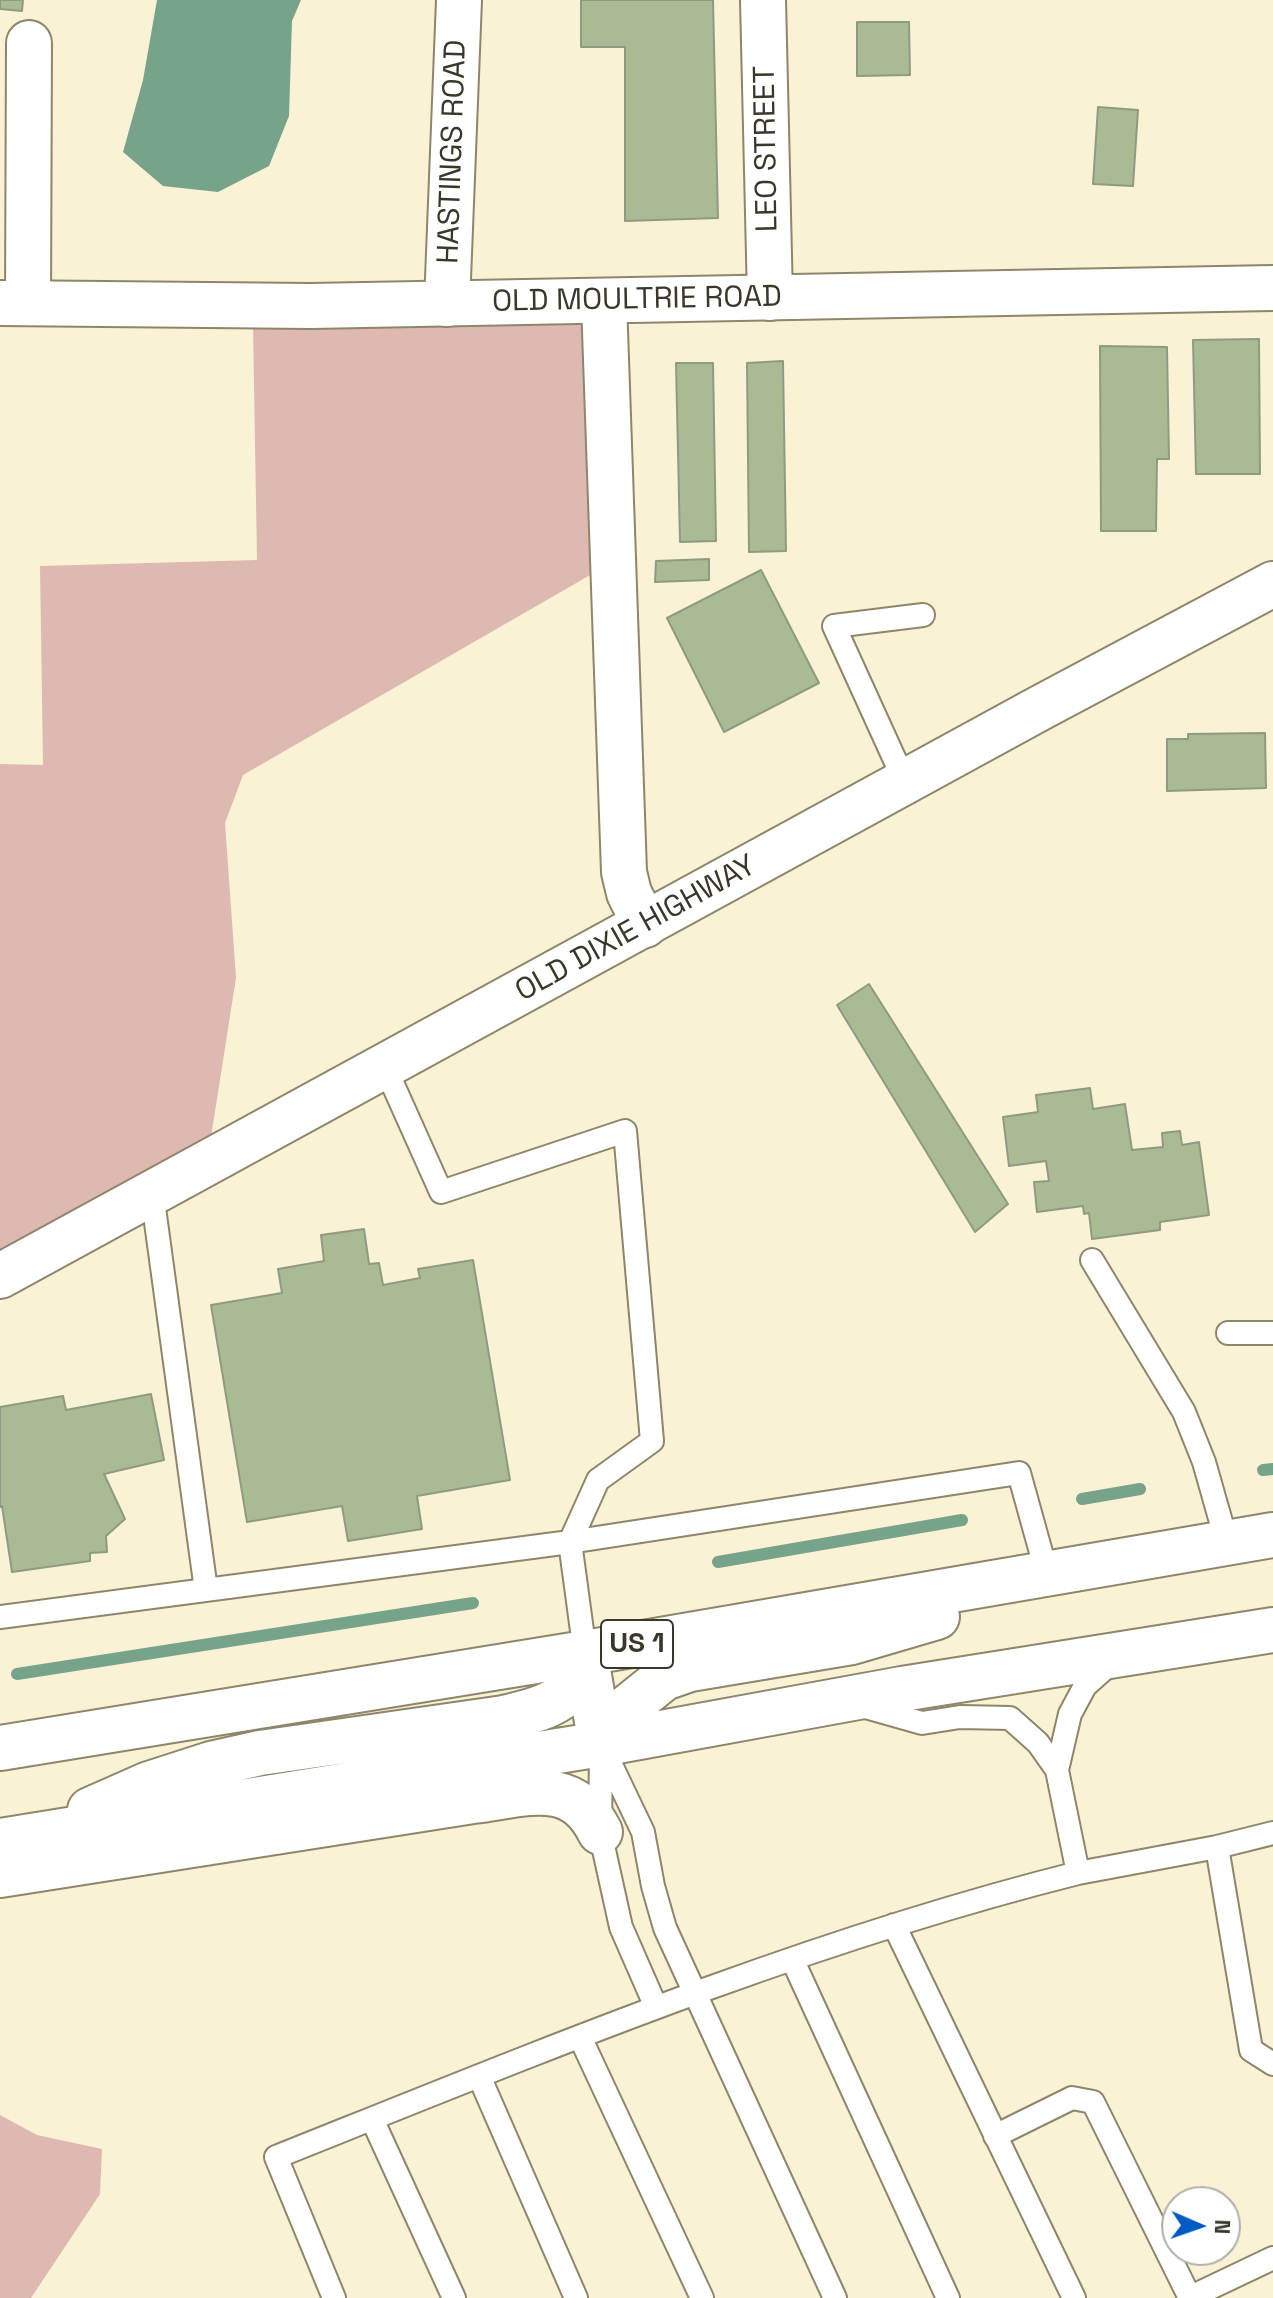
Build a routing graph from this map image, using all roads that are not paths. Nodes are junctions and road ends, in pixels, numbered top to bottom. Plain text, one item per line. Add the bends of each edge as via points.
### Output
1 (459, 0) edge
2 (763, 0) edge
3 (29, 43) dead end
4 (1273, 288) edge
5 (770, 298) junction
6 (604, 302) junction
7 (14, 303) edge
8 (447, 304) junction
9 (1273, 584) edge
10 (923, 615) dead end
11 (905, 782) junction
12 (645, 925) junction
13 (385, 1067) junction
14 (152, 1193) junction
15 (1092, 1260) dead end
16 (0, 1276) edge
17 (1228, 1333) dead end
18 (1273, 1333) edge
19 (1273, 1535) edge
20 (570, 1542) junction
21 (1218, 1545) junction
22 (1047, 1574) junction
23 (206, 1590) junction
24 (1273, 1600) edge
25 (0, 1617) edge
26 (1273, 1630) edge
27 (585, 1653) junction
28 (1121, 1655) junction
29 (902, 1689) junction
30 (846, 1701) junction
31 (601, 1744) junction
32 (0, 1748) edge
33 (1057, 1770) junction
34 (600, 1832) junction
35 (1273, 1833) edge
36 (14, 1839) edge
37 (1217, 1847) junction
38 (1078, 1873) junction
39 (0, 1875) edge
40 (894, 1925) junction
41 (793, 1961) junction
42 (694, 1994) junction
43 (656, 2007) junction
44 (580, 2037) junction
45 (1273, 2064) edge
46 (479, 2076) junction
47 (372, 2119) junction
48 (995, 2136) junction
49 (1273, 2258) edge
50 (334, 2298) edge
51 (454, 2298) edge
52 (576, 2298) edge
53 (702, 2298) edge
54 (835, 2298) edge
55 (948, 2298) edge
56 (1074, 2298) edge
57 (1189, 2298) edge

1 - 8 main road, HASTINGS ROAD
2 - 5 main road, LEO STREET
3 - 7 main road
4 - 5 main road, OLD MOULTRIE ROAD
5 - 6 main road, OLD MOULTRIE ROAD
6 - 8 main road, OLD MOULTRIE ROAD
6 - 12 main road via 624,872
7 - 8 main road, OLD MOULTRIE ROAD
9 - 11 main road, OLD DIXIE HIGHWAY
10 - 11 lane via 834,626
11 - 12 main road, OLD DIXIE HIGHWAY
12 - 13 main road, OLD DIXIE HIGHWAY
13 - 14 main road, OLD DIXIE HIGHWAY
13 - 20 lane via 441,1192 625,1131 652,1441 598,1480
14 - 16 main road, OLD DIXIE HIGHWAY
14 - 23 lane
15 - 21 lane via 1184,1412 1204,1462
17 - 18 lane
19 - 21 main road, US 1
20 - 22 lane via 1019,1473
20 - 23 lane
20 - 27 lane
21 - 22 main road, US 1
21 - 31 main road via 1152,1574 1108,1585 921,1620 852,1642 690,1669 664,1678 638,1697 618,1715
22 - 27 main road, US 1
23 - 25 lane
24 - 29 main road via 1049,1642
26 - 28 main road
27 - 31 main road
27 - 32 main road, US 1
27 - 36 main road via 575,1683 538,1709 211,1764
28 - 29 main road
28 - 33 lane via 1085,1686 1070,1714
29 - 30 main road
30 - 31 main road
30 - 33 lane via 922,1723 1010,1718 1038,1743
31 - 34 lane
31 - 36 main road
31 - 42 lane via 643,1832 665,1928
33 - 38 lane
34 - 39 main road via 572,1798 550,1792
34 - 43 lane via 621,1927
35 - 37 lane
37 - 38 lane
37 - 45 lane via 1251,2050
38 - 40 lane
40 - 41 lane
40 - 48 lane
41 - 42 lane
41 - 55 lane
42 - 43 lane
42 - 54 lane
43 - 44 lane
44 - 46 lane
44 - 53 lane
46 - 47 lane
46 - 52 lane
47 - 50 lane via 276,2157
47 - 51 lane
48 - 56 lane
48 - 57 lane via 1072,2098 1093,2102
49 - 57 lane

